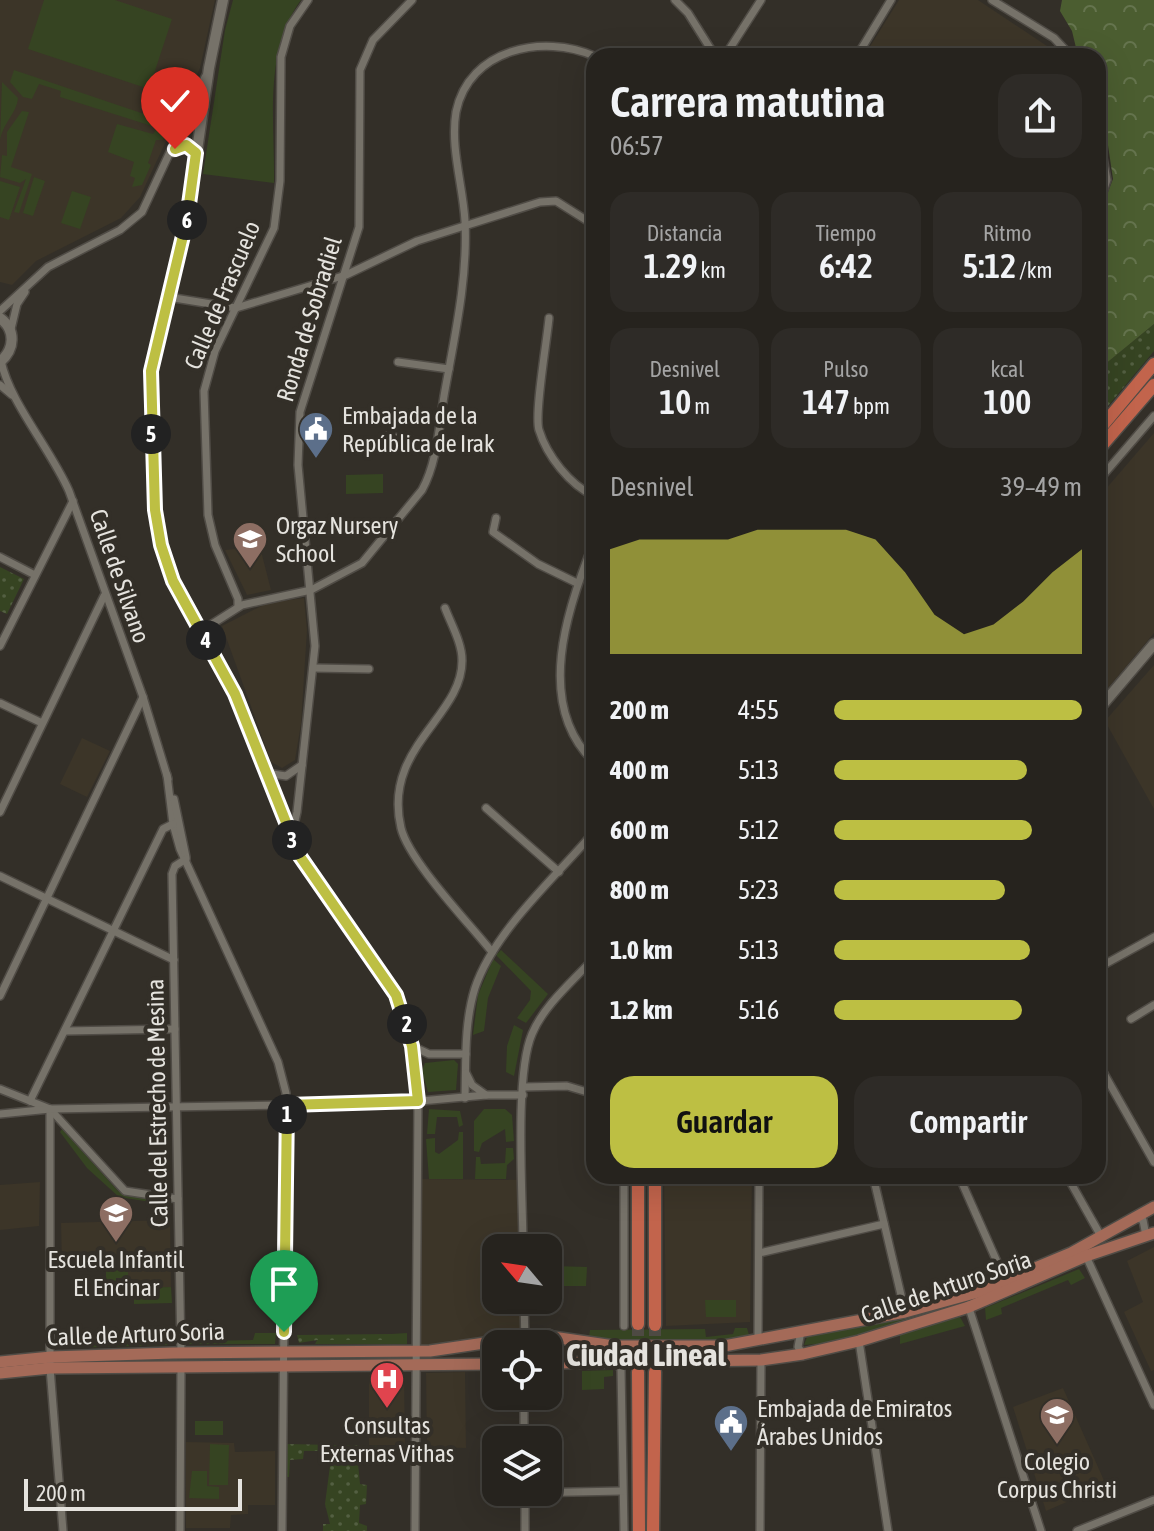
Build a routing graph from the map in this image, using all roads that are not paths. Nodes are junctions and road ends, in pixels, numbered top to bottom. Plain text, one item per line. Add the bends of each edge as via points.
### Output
1 (223, 0) edge
2 (308, 0) edge
3 (412, 0) edge
4 (675, 0) edge
5 (761, 0) edge
6 (891, 0) edge
7 (992, 0) edge
8 (1014, 0) edge
9 (1011, 11) junction
10 (710, 48) edge
11 (730, 48) edge
12 (862, 48) edge
13 (1063, 48) edge
14 (586, 53) edge
15 (209, 68) junction
16 (182, 129) junction
17 (199, 133) junction
18 (196, 153) junction
19 (172, 155) junction
20 (586, 220) edge
21 (465, 223) junction
22 (346, 275) junction
23 (33, 280) junction
24 (168, 297) junction
25 (236, 308) junction
26 (0, 311) edge
27 (0, 318) edge
28 (549, 318) dead end
29 (11, 329) junction
30 (0, 361) edge
31 (398, 362) dead end
32 (1154, 364) edge
33 (449, 369) junction
34 (0, 385) edge
35 (1154, 385) edge
36 (17, 399) junction
37 (1154, 416) edge
38 (1106, 421) edge
39 (387, 436) dead end
40 (1106, 441) edge
41 (436, 445) junction
42 (1106, 472) edge
43 (586, 493) edge
44 (73, 501) junction
45 (496, 518) dead end
46 (0, 557) edge
47 (586, 561) edge
48 (35, 575) junction
49 (577, 583) junction
50 (311, 590) junction
51 (104, 596) junction
52 (238, 607) junction
53 (445, 608) dead end
54 (201, 631) junction
55 (1154, 644) edge
56 (0, 646) edge
57 (313, 668) junction
58 (369, 669) dead end
59 (143, 697) junction
60 (1106, 701) edge
61 (0, 703) edge
62 (42, 723) junction
63 (586, 752) edge
64 (303, 763) junction
65 (265, 772) junction
66 (167, 775) junction
67 (486, 808) dead end
68 (0, 812) edge
69 (173, 824) junction
70 (182, 828) junction
71 (287, 829) junction
72 (586, 841) edge
73 (186, 859) junction
74 (559, 872) junction
75 (0, 876) edge
76 (47, 898) junction
77 (113, 930) junction
78 (1153, 939) edge
79 (492, 952) junction
80 (174, 960) junction
81 (1106, 964) edge
82 (586, 968) edge
83 (0, 996) edge
84 (1154, 1005) edge
85 (1131, 1019) dead end
86 (175, 1029) junction
87 (65, 1031) junction
88 (412, 1046) junction
89 (429, 1054) junction
90 (466, 1054) junction
91 (415, 1061) junction
92 (466, 1073) junction
93 (1106, 1077) edge
94 (0, 1089) edge
95 (524, 1091) junction
96 (586, 1092) edge
97 (486, 1095) junction
98 (465, 1098) junction
99 (30, 1101) junction
100 (418, 1101) junction
101 (287, 1105) junction
102 (178, 1106) junction
103 (50, 1109) junction
104 (0, 1114) edge
105 (1154, 1162) edge
106 (624, 1184) edge
107 (638, 1184) edge
108 (655, 1184) edge
109 (759, 1184) edge
110 (875, 1184) edge
111 (963, 1184) edge
112 (1072, 1184) edge
113 (178, 1199) junction
114 (1154, 1207) edge
115 (1136, 1218) junction
116 (884, 1224) junction
117 (523, 1234) edge
118 (1150, 1235) edge
119 (1102, 1238) junction
120 (759, 1253) junction
121 (1086, 1256) junction
122 (1002, 1283) junction
123 (959, 1298) junction
124 (969, 1307) junction
125 (905, 1312) junction
126 (631, 1325) joint
127 (655, 1325) tunnel mouth
128 (801, 1331) junction
129 (562, 1337) edge
130 (758, 1338) junction
131 (573, 1339) junction
132 (859, 1341) junction
133 (482, 1344) edge
134 (724, 1346) junction
135 (456, 1347) junction
136 (418, 1351) junction
137 (284, 1352) junction
138 (181, 1353) junction
139 (803, 1354) junction
140 (761, 1360) junction
141 (725, 1361) junction
142 (0, 1362) edge
143 (50, 1362) junction
144 (615, 1362) junction
145 (462, 1363) junction
146 (562, 1363) edge
147 (571, 1363) junction
148 (416, 1364) junction
149 (482, 1364) edge
150 (283, 1367) junction
151 (181, 1368) junction
152 (638, 1372) tunnel mouth
153 (655, 1372) tunnel mouth
154 (0, 1373) edge
155 (1154, 1405) edge
156 (622, 1491) junction
157 (562, 1492) edge
158 (1154, 1500) edge
159 (525, 1506) edge
160 (63, 1531) edge
161 (180, 1531) edge
162 (282, 1531) edge
163 (415, 1531) edge
164 (525, 1531) edge
165 (624, 1531) edge
166 (639, 1531) edge
167 (653, 1531) edge
168 (760, 1531) edge
169 (888, 1531) edge
170 (1041, 1531) edge
171 (1077, 1531) edge

1 - 15 street
2 - 25 street, Calle de Frascuelo via 290,26 281,57 278,213
3 - 22 street, Ronda de Sobradiel via 373,40 360,70 361,211
4 - 10 street
5 - 11 street
6 - 12 street
7 - 9 street
8 - 9 street
9 - 13 street
14 - 21 street via 538,44 506,52 471,81 456,111 455,132
15 - 16 street
15 - 17 street
16 - 17 street
16 - 19 street
17 - 18 street
18 - 19 street via 186,145
18 - 24 street
19 - 23 street via 149,203 131,222 61,257
20 - 21 street via 556,201
21 - 22 street
21 - 33 street
22 - 25 street
22 - 50 street, Ronda de Sobradiel via 300,412 298,465
23 - 26 street
23 - 29 street via 17,304
24 - 25 street
24 - 54 street via 150,388 155,510 170,573
25 - 52 street, Calle de Frascuelo via 209,367 204,407 208,515
27 - 29 street
28 - 43 street via 538,428 556,462
29 - 30 street via 12,346
30 - 36 street, Calle de Silvano
31 - 33 street
32 - 38 highway
33 - 41 street
34 - 36 street, Calle de Silvano
35 - 40 highway
36 - 44 street, Calle de Silvano
37 - 42 street
39 - 41 street
41 - 50 street via 422,490 379,546 362,563
44 - 48 street
44 - 51 street, Calle de Silvano
45 - 49 street via 493,532
46 - 48 street
47 - 49 street
48 - 56 street
49 - 63 street via 563,642 562,697 571,734
50 - 52 street
50 - 57 street, Ronda de Sobradiel
51 - 59 street, Calle de Silvano
51 - 62 street
52 - 54 street
53 - 79 street via 460,648 460,673 405,769 399,795 401,829 412,852
54 - 65 street via 229,680
55 - 60 street
57 - 58 street
57 - 64 street, Ronda de Sobradiel
59 - 66 street, Calle de Silvano
59 - 76 street
61 - 62 street
62 - 68 street
64 - 65 street via 286,776
64 - 71 street, Ronda de Sobradiel via 296,821
65 - 71 street
66 - 69 street, Calle de Silvano
66 - 70 street, Calle de Silvano
67 - 74 street
69 - 70 street
69 - 73 street, Calle de Silvano
69 - 77 street via 163,829
70 - 73 street, Calle de Silvano
71 - 88 street via 314,881 390,984
72 - 74 street
73 - 80 street, Calle del Estrecho de Mesina via 172,874
73 - 101 street, Calle de Silvano via 278,1062
74 - 79 street
75 - 76 street
76 - 77 street
76 - 83 street
77 - 80 street
77 - 87 street
78 - 81 street
79 - 90 street via 472,999
80 - 86 street, Calle del Estrecho de Mesina
82 - 95 street via 533,1031
84 - 85 street
86 - 87 street
86 - 102 street, Calle del Estrecho de Mesina
87 - 99 street
88 - 89 street
88 - 91 street
89 - 90 street
89 - 91 street
90 - 92 street
91 - 100 street
92 - 97 street
92 - 98 street
93 - 105 street
94 - 99 street
95 - 96 street via 567,1086
95 - 97 street
95 - 117 street
97 - 98 street
98 - 100 street
99 - 103 street
100 - 101 street
100 - 136 street
101 - 102 street
101 - 137 street, Calle de Silvano
102 - 103 street
102 - 113 street, Calle del Estrecho de Mesina
103 - 104 street
103 - 113 street via 117,1186
103 - 143 street
106 - 126 street
107 - 126 highway
108 - 127 highway
109 - 120 street
110 - 116 street
111 - 122 street
112 - 119 street
113 - 138 street, Calle del Estrecho de Mesina
114 - 115 main road, Calle de Arturo Soria
115 - 118 street, Calle de Arturo Soria via 1143,1220
115 - 119 main road, Calle de Arturo Soria
116 - 120 street
116 - 125 street
118 - 121 main road, Calle de Arturo Soria
119 - 122 main road, Calle de Arturo Soria
120 - 130 street
121 - 124 main road, Calle de Arturo Soria
121 - 155 street
122 - 123 main road, Calle de Arturo Soria
123 - 124 street
123 - 125 main road, Calle de Arturo Soria
124 - 132 main road, Calle de Arturo Soria
124 - 170 street
125 - 128 main road, Calle de Arturo Soria
128 - 130 main road, Calle de Arturo Soria
128 - 139 street via 798,1347
129 - 131 main road, Calle de Arturo Soria
130 - 134 main road, Calle de Arturo Soria
130 - 140 main road
131 - 134 main road, Calle de Arturo Soria via 614,1346
131 - 147 main road via 567,1350
132 - 139 main road, Calle de Arturo Soria
132 - 169 street
133 - 135 main road, Calle de Arturo Soria
134 - 141 street
135 - 136 main road, Calle de Arturo Soria
135 - 145 main road
136 - 137 main road, Calle de Arturo Soria
136 - 148 street
137 - 138 main road, Calle de Arturo Soria
137 - 150 street, Calle de Silvano
138 - 143 main road, Calle de Arturo Soria
139 - 140 main road, Calle de Arturo Soria
140 - 141 main road, Calle de Arturo Soria
140 - 168 street
141 - 144 main road, Calle de Arturo Soria
142 - 143 main road, Calle de Arturo Soria
143 - 151 main road, Calle de Arturo Soria
143 - 154 main road, Calle de Arturo Soria
143 - 160 street
144 - 147 main road, Calle de Arturo Soria
144 - 156 street via 621,1369
145 - 148 main road, Calle de Arturo Soria
145 - 149 main road, Calle de Arturo Soria
146 - 147 main road, Calle de Arturo Soria
148 - 150 main road, Calle de Arturo Soria
148 - 163 street
150 - 151 main road, Calle de Arturo Soria
150 - 162 street, Calle de Silvano
151 - 161 street
152 - 166 highway
153 - 167 highway
156 - 157 street
156 - 165 street
158 - 171 street
159 - 164 street

